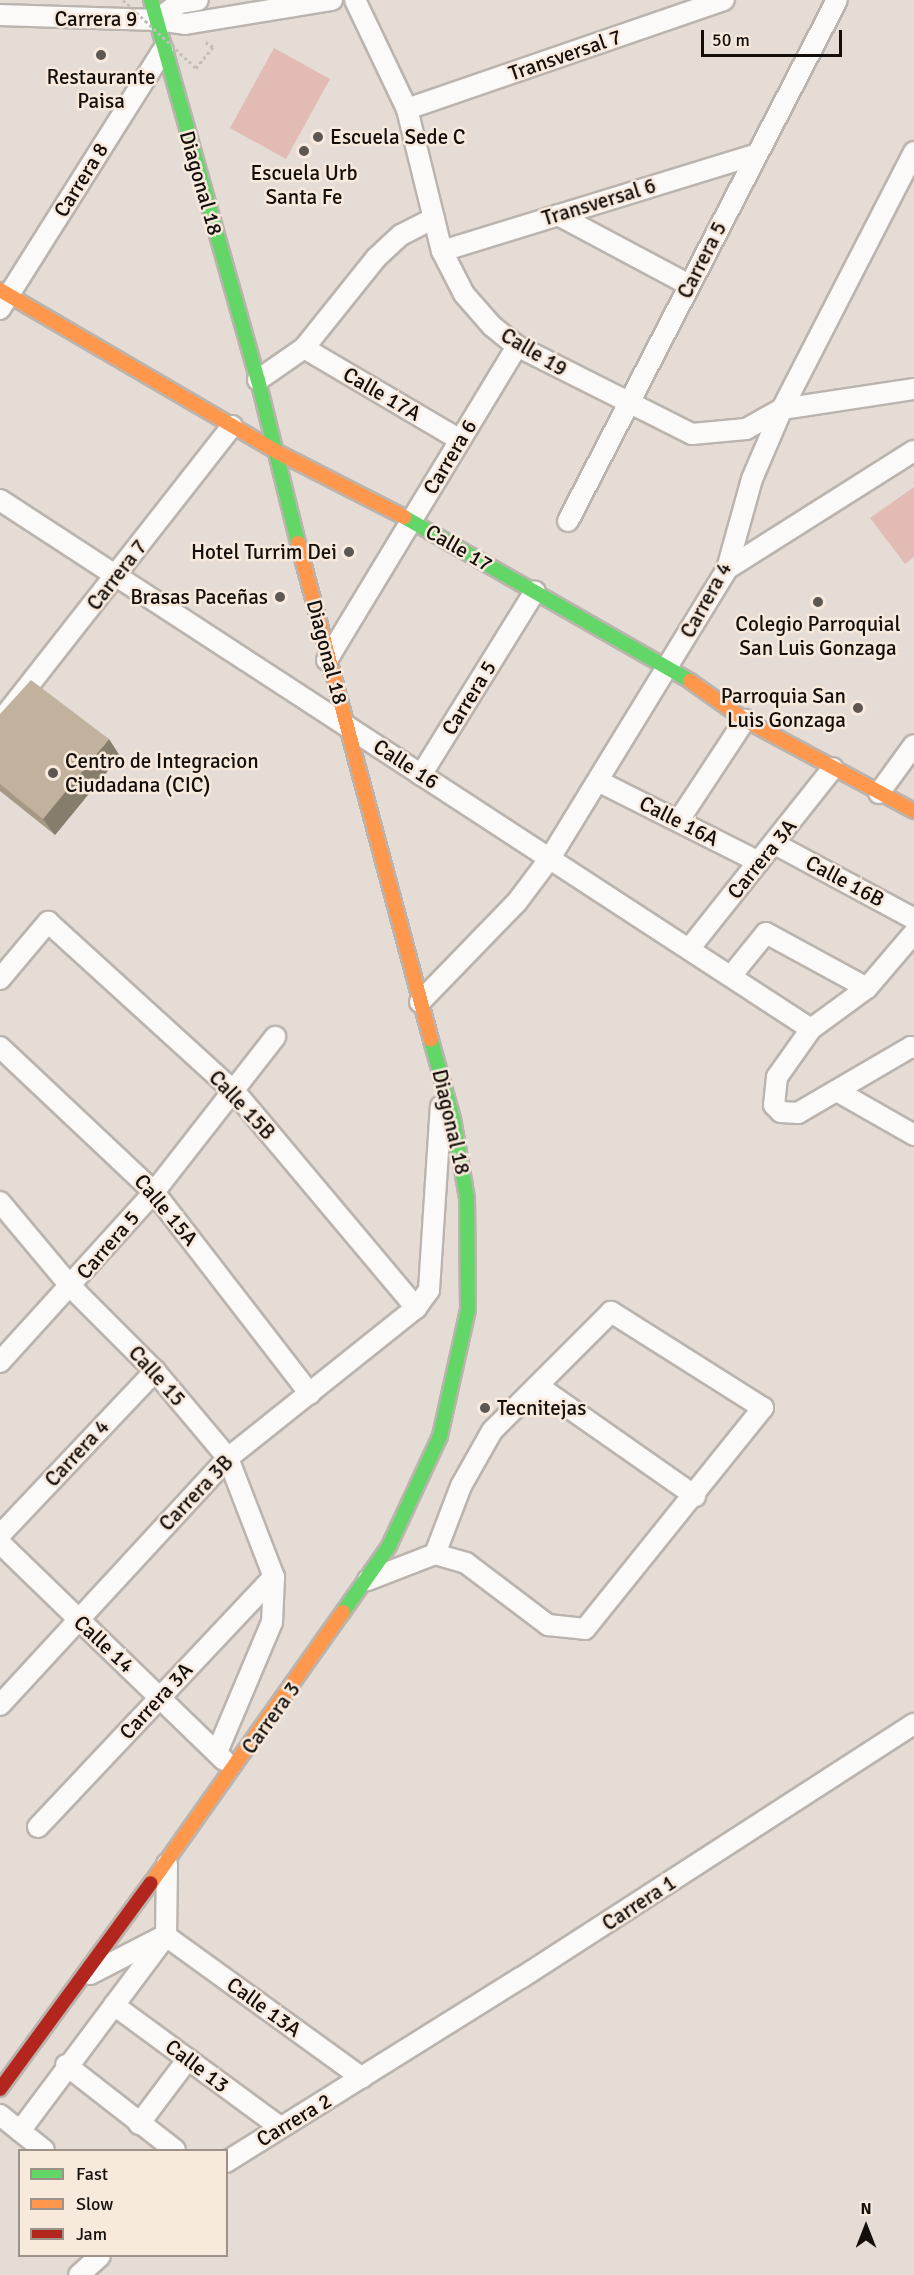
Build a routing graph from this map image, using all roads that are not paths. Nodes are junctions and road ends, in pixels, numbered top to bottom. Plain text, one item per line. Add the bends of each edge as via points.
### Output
1 (151, 0) edge
2 (198, 0) edge
3 (332, 0) edge
4 (355, 0) edge
5 (724, 0) edge
6 (837, 0) edge
7 (0, 15) edge
8 (157, 20) junction
9 (163, 51) junction
10 (407, 109) junction
11 (914, 152) edge
12 (757, 154) junction
13 (558, 215) junction
14 (434, 218) junction
15 (442, 251) junction
16 (689, 285) junction
17 (3, 298) edge
18 (517, 346) junction
19 (304, 348) junction
20 (258, 380) junction
21 (914, 389) edge
22 (628, 404) junction
23 (782, 409) junction
24 (232, 426) junction
25 (460, 440) junction
26 (914, 451) edge
27 (277, 452) junction
28 (0, 500) edge
29 (411, 521) junction
30 (568, 521) dead end
31 (728, 568) junction
32 (116, 576) junction
33 (535, 591) junction
34 (327, 660) junction
35 (669, 665) junction
36 (746, 720) junction
37 (0, 722) edge
38 (346, 726) junction
39 (914, 745) edge
40 (833, 768) junction
41 (421, 775) junction
42 (598, 781) junction
43 (879, 793) junction
44 (914, 811) edge
45 (679, 820) junction
46 (775, 844) junction
47 (550, 858) junction
48 (759, 862) junction
49 (914, 919) edge
50 (914, 933) edge
51 (689, 949) junction
52 (730, 976) junction
53 (0, 980) edge
54 (867, 988) junction
55 (420, 1002) junction
56 (811, 1029) junction
57 (275, 1037) dead end
58 (0, 1047) edge
59 (914, 1048) edge
60 (442, 1080) junction
61 (837, 1091) junction
62 (235, 1092) junction
63 (914, 1135) edge
64 (154, 1191) junction
65 (0, 1202) edge
66 (71, 1287) junction
67 (416, 1308) junction
68 (468, 1310) joint
69 (0, 1362) edge
70 (155, 1371) junction
71 (538, 1386) junction
72 (310, 1394) junction
73 (228, 1458) junction
74 (695, 1496) junction
75 (0, 1535) edge
76 (0, 1543) edge
77 (435, 1554) junction
78 (274, 1577) junction
79 (368, 1580) junction
80 (77, 1619) junction
81 (161, 1696) junction
82 (0, 1705) edge
83 (914, 1724) edge
84 (216, 1752) junction
85 (234, 1770) junction
86 (38, 1827) dead end
87 (167, 1863) junction
88 (166, 1936) junction
89 (83, 1977) junction
90 (114, 2005) junction
91 (188, 2059) junction
92 (66, 2065) junction
93 (362, 2078) junction
94 (0, 2089) edge
95 (0, 2115) edge
96 (139, 2124) junction
97 (280, 2127) junction
98 (20, 2131) junction
99 (42, 2149) edge
100 (172, 2149) edge
101 (228, 2161) edge
102 (99, 2257) edge
103 (79, 2275) edge

1 - 8 main road, Diagonal 18
2 - 8 street via 179,3
3 - 8 street, Carrera 9 via 185,24
4 - 10 street, Calle 19
5 - 10 street, Transversal 7
6 - 12 street, Carrera 5
7 - 8 street, Carrera 9
8 - 9 main road, Diagonal 18
9 - 17 street, Carrera 8
9 - 20 main road, Diagonal 18
10 - 14 street, Calle 19
11 - 23 street, Carrera 4
12 - 13 street, Transversal 6
12 - 16 street, Carrera 5
13 - 15 street, Transversal 6
13 - 16 street
14 - 15 street, Calle 19
14 - 19 street via 401,235 376,258
15 - 18 street, Calle 19 via 464,294 492,326
16 - 22 street, Carrera 5
17 - 24 main road, Calle 17
18 - 22 street, Calle 19
18 - 25 street, Carrera 6
19 - 20 street
19 - 25 street, Calle 17A
20 - 27 main road, Diagonal 18
21 - 23 street, Calle 19
22 - 23 street, Calle 19 via 692,434 746,429
22 - 30 street, Carrera 5
23 - 31 street, Carrera 4 via 752,479
24 - 27 main road, Calle 17
24 - 32 street, Carrera 7
25 - 29 street, Carrera 6
26 - 31 street
27 - 29 main road, Calle 17
27 - 34 main road, Diagonal 18
28 - 32 street, Calle 16
29 - 33 main road, Calle 17
29 - 34 street, Carrera 6
31 - 35 street, Carrera 4
32 - 37 street, Carrera 7
32 - 38 street, Calle 16
33 - 35 main road, Calle 17
33 - 41 street, Carrera 5
34 - 38 main road, Diagonal 18
35 - 36 main road, Calle 17
35 - 42 street, Carrera 4
36 - 40 main road, Calle 17
36 - 45 street
38 - 41 street, Calle 16
38 - 55 main road, Diagonal 18
39 - 43 street
40 - 43 main road, Calle 17
40 - 46 street, Carrera 3A
41 - 47 street, Calle 16
42 - 45 street, Calle 16A
42 - 47 street, Carrera 4
43 - 44 main road, Calle 17
45 - 48 street, Calle 16A
46 - 48 street, Carrera 3A
46 - 49 street, Calle 16B
47 - 51 street, Calle 16
47 - 55 street, Carrera 4 via 517,902
48 - 51 street, Carrera 3A
50 - 54 street
51 - 52 street, Calle 16
52 - 54 street via 766,933
52 - 56 street, Calle 16
53 - 62 street, Calle 15B via 48,922
54 - 56 street
55 - 60 main road, Diagonal 18
56 - 61 street via 777,1077 774,1105 781,1112 798,1113
57 - 62 street, Carrera 5
58 - 64 street, Calle 15A
59 - 61 street
60 - 67 street via 429,1290
60 - 68 main road, Diagonal 18 via 467,1198
61 - 63 street
62 - 64 street, Carrera 5
62 - 67 street, Calle 15B
64 - 66 street, Carrera 5
64 - 72 street, Calle 15A
65 - 66 street, Calle 15
66 - 69 street, Carrera 5
66 - 70 street, Calle 15
67 - 72 street, Carrera 3B
68 - 79 main road, Carrera 3 via 440,1436 409,1511
70 - 73 street, Calle 15
70 - 75 street, Carrera 4
71 - 74 street
71 - 74 street via 611,1312 763,1408
71 - 77 street via 492,1431 461,1486
72 - 73 street, Carrera 3B
73 - 78 street, Calle 15
73 - 80 street, Carrera 3B
74 - 77 street via 585,1629 548,1625 466,1563
76 - 80 street, Calle 14
77 - 79 street
78 - 81 street, Carrera 3A
78 - 84 street via 272,1622
79 - 85 main road, Carrera 3
80 - 81 street, Calle 14
80 - 82 street, Carrera 3B
81 - 84 street, Calle 14
81 - 86 street, Carrera 3A
83 - 93 street, Carrera 1
84 - 85 street, Calle 14
85 - 87 main road, Carrera 3
87 - 88 street
87 - 89 main road, Carrera 3
88 - 89 street
88 - 90 street
88 - 93 street, Calle 13A
89 - 94 main road, Carrera 3
90 - 91 street, Calle 13
90 - 92 street
91 - 96 street
91 - 97 street, Calle 13
92 - 96 street
92 - 98 street
93 - 97 street, Carrera 2
95 - 98 street
96 - 100 street
97 - 101 street, Carrera 2
98 - 99 street
102 - 103 street

